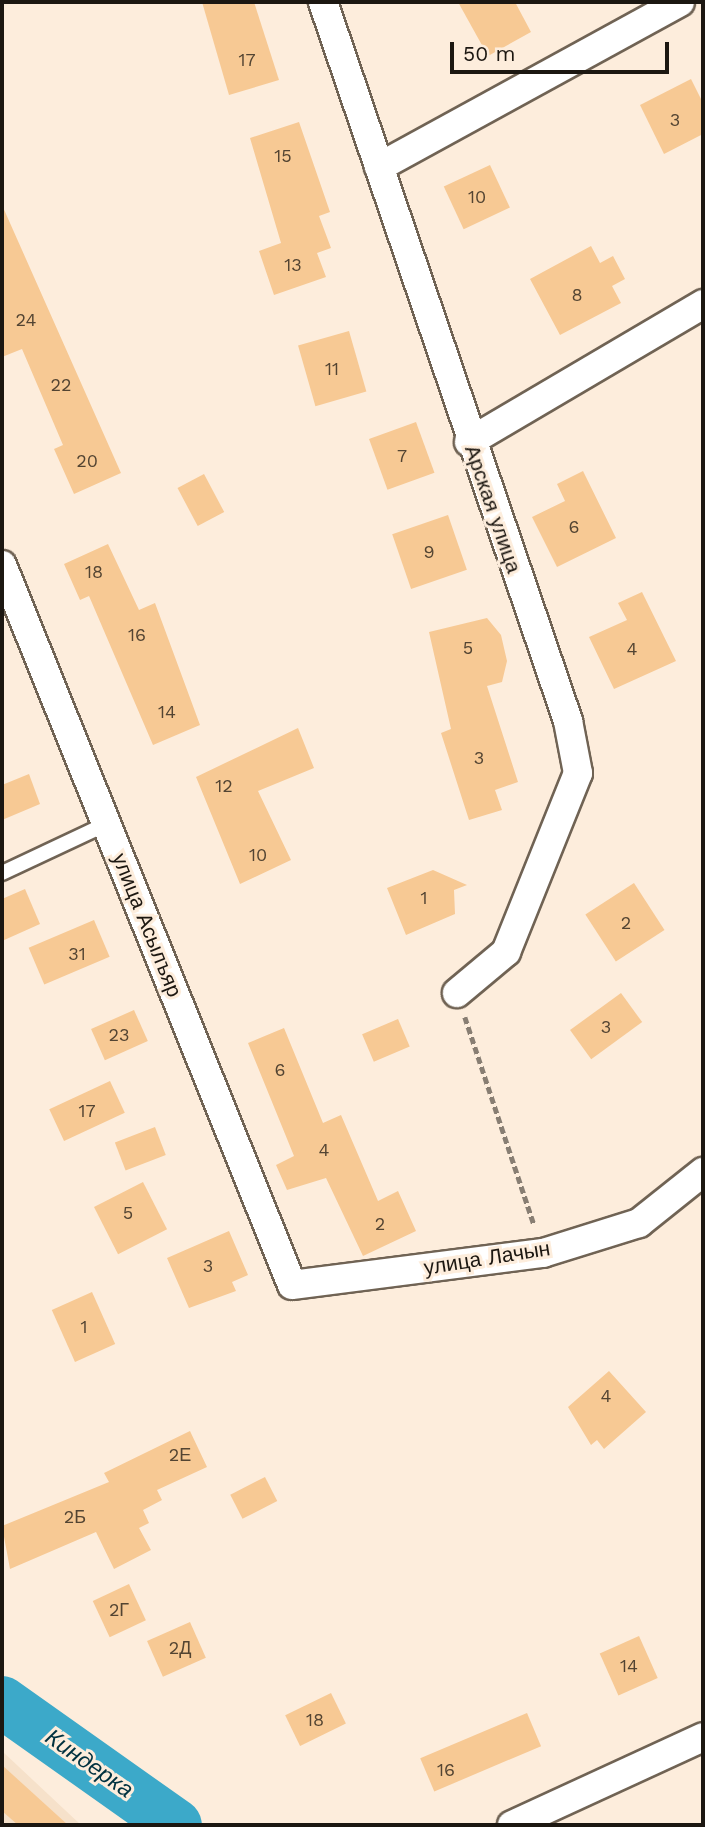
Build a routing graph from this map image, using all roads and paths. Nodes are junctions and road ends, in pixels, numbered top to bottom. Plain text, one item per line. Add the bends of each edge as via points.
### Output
1 (323, 2) edge
2 (680, 2) edge
3 (379, 167) junction
4 (703, 304) edge
5 (469, 442) junction
6 (2, 565) edge
7 (106, 824) junction
8 (2, 873) edge
9 (457, 993) joint
10 (703, 1172) edge
11 (542, 1253) junction
12 (292, 1285) joint
13 (703, 1737) edge
14 (512, 1825) edge

1 - 3 street, Арская улица
2 - 3 street
3 - 5 street, Арская улица
4 - 5 street
5 - 9 street, Арская улица via 568,721 578,773 506,952
6 - 7 street, улица Асылъяр
7 - 8 lane
7 - 12 street, улица Асылъяр
9 - 11 path
10 - 11 street, улица Лачын via 639,1223
11 - 12 street, улица Лачын
13 - 14 street

